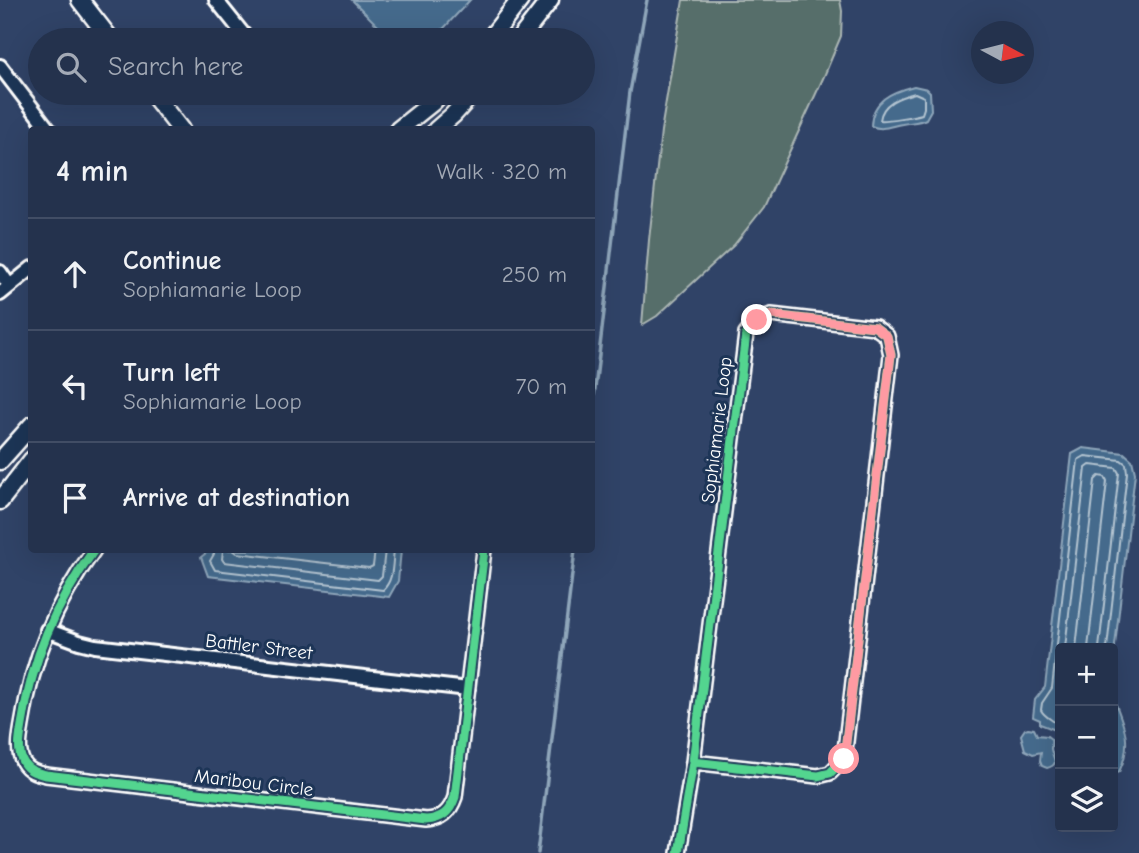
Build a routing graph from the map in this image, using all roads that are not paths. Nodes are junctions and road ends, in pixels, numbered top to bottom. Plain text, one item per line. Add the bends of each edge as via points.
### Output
1 (80, 0) edge
2 (216, 0) edge
3 (520, 0) edge
4 (550, 0) edge
5 (102, 28) edge
6 (238, 28) edge
7 (498, 28) edge
8 (528, 28) edge
9 (0, 65) edge
10 (28, 102) edge
11 (30, 105) edge
12 (161, 105) edge
13 (429, 105) edge
14 (462, 105) edge
15 (46, 126) edge
16 (178, 126) edge
17 (403, 126) edge
18 (441, 126) edge
19 (28, 271) edge
20 (0, 272) edge
21 (5, 289) edge
22 (28, 430) edge
23 (0, 461) edge
24 (28, 465) edge
25 (0, 501) edge
26 (92, 553) edge
27 (484, 553) edge
28 (47, 630) junction
29 (468, 689) junction
30 (693, 762) junction
31 (678, 853) edge

1 - 5 street
2 - 6 street
3 - 7 street
4 - 8 street
9 - 10 street
11 - 15 street
12 - 16 street
13 - 17 street
14 - 18 street
19 - 21 street
20 - 21 street
22 - 23 street
24 - 25 street
26 - 28 street, Maribou Circle
27 - 29 street, Maribou Circle
28 - 29 street, Battler Street via 95,646
28 - 29 street, Maribou Circle via 33,672 20,743 25,765 46,775 433,820 453,803
30 - 30 street, Sophiamarie Loop via 818,776 831,773 844,759 891,355 887,336 875,327 771,315 757,320 746,334
30 - 31 street, Sophiamarie Loop

